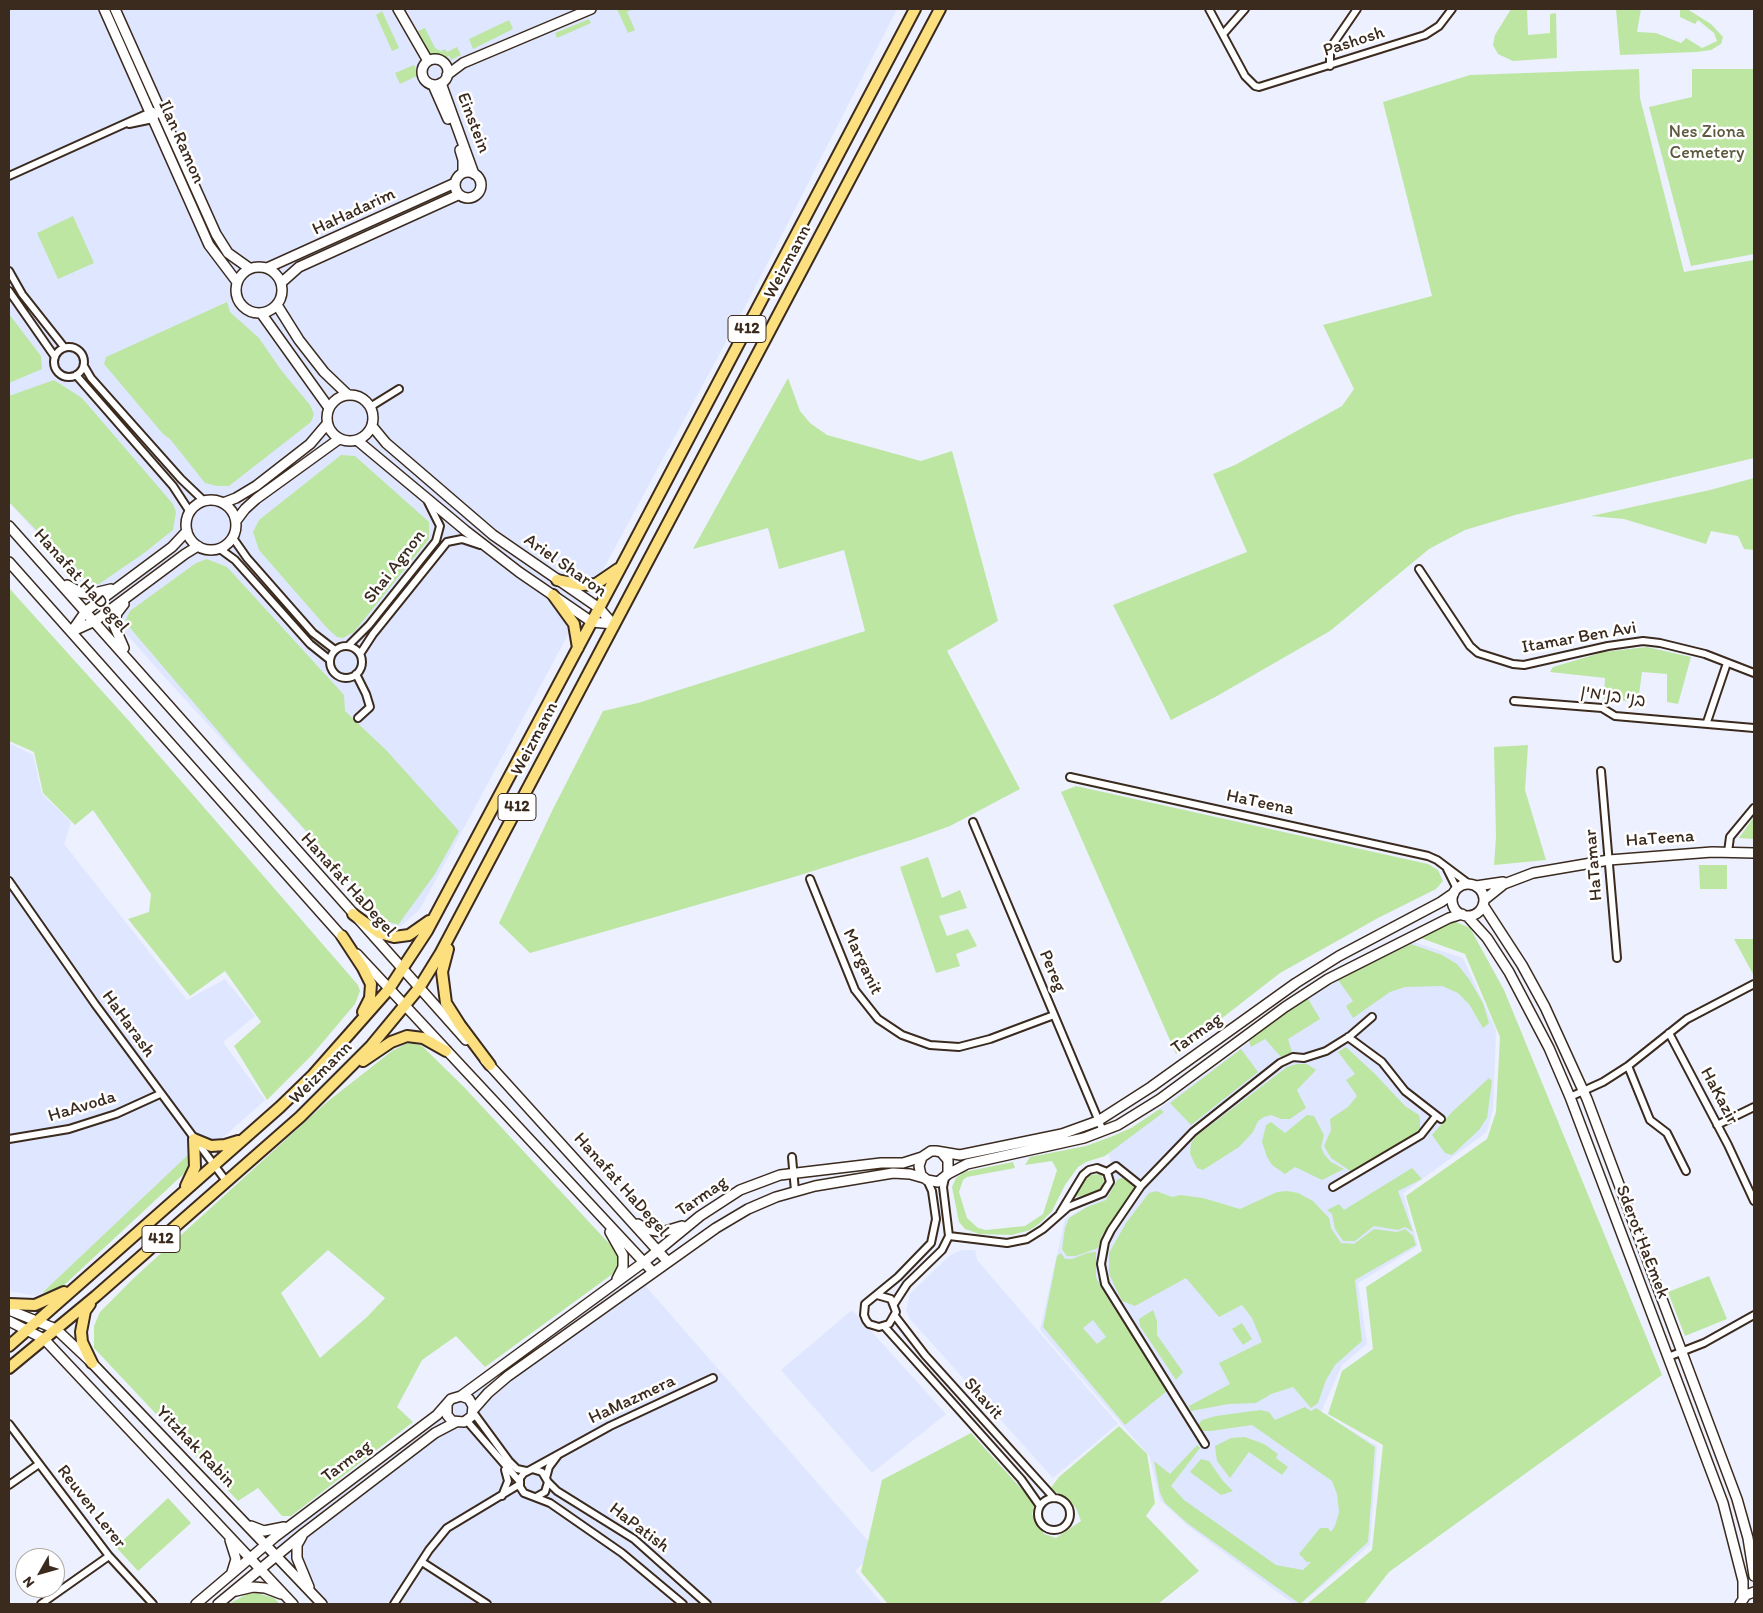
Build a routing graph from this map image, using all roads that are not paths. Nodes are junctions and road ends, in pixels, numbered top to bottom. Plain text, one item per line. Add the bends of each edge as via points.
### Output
1 (104, 9) edge
2 (115, 9) edge
3 (398, 9) edge
4 (591, 9) edge
5 (915, 9) edge
6 (940, 9) edge
7 (1209, 9) edge
8 (1245, 9) edge
9 (1357, 9) edge
10 (1452, 9) edge
11 (1224, 33) junction
12 (428, 61) junction
13 (462, 63) junction
14 (445, 64) junction
15 (1330, 66) junction
16 (447, 76) junction
17 (437, 84) junction
18 (160, 111) junction
19 (151, 115) junction
20 (463, 173) junction
21 (474, 174) junction
22 (9, 176) edge
23 (455, 183) junction
24 (458, 195) junction
25 (249, 268) junction
26 (267, 268) junction
27 (9, 271) edge
28 (237, 282) junction
29 (281, 283) junction
30 (9, 291) edge
31 (277, 305) junction
32 (261, 313) junction
33 (64, 348) junction
34 (55, 357) junction
35 (84, 366) junction
36 (76, 375) junction
37 (399, 389) dead end
38 (348, 395) junction
39 (370, 407) junction
40 (329, 408) junction
41 (327, 424) junction
42 (372, 426) junction
43 (339, 439) junction
44 (358, 440) junction
45 (426, 498) junction
46 (204, 501) junction
47 (223, 502) junction
48 (190, 512) junction
49 (236, 521) junction
50 (9, 526) edge
51 (187, 531) junction
52 (233, 538) junction
53 (198, 546) junction
54 (484, 546) junction
55 (220, 548) junction
56 (9, 562) edge
57 (622, 565) junction
58 (1419, 569) dead end
59 (53, 574) junction
60 (128, 580) junction
61 (557, 580) junction
62 (133, 593) junction
63 (553, 595) junction
64 (599, 608) junction
65 (86, 611) junction
66 (95, 621) junction
67 (592, 622) junction
68 (613, 624) junction
69 (72, 631) junction
70 (348, 646) junction
71 (578, 648) junction
72 (335, 650) junction
73 (360, 654) junction
74 (330, 660) junction
75 (133, 663) junction
76 (1727, 663) junction
77 (1754, 673) edge
78 (356, 674) junction
79 (1514, 701) dead end
80 (358, 718) dead end
81 (1707, 722) junction
82 (1754, 728) edge
83 (1602, 771) dead end
84 (1070, 777) dead end
85 (1754, 808) edge
86 (973, 822) dead end
87 (1728, 852) junction
88 (1754, 853) edge
89 (1609, 860) junction
90 (1443, 864) junction
91 (810, 879) dead end
92 (1511, 881) junction
93 (9, 882) edge
94 (1473, 885) junction
95 (1455, 891) junction
96 (1484, 902) junction
97 (353, 914) junction
98 (436, 914) junction
99 (1465, 915) junction
100 (458, 920) junction
101 (342, 936) junction
102 (1617, 958) dead end
103 (402, 969) junction
104 (1754, 984) edge
105 (389, 988) junction
106 (419, 988) junction
107 (405, 1006) junction
108 (1054, 1015) junction
109 (1372, 1017) dead end
110 (352, 1031) junction
111 (1669, 1032) junction
112 (1348, 1037) junction
113 (446, 1051) junction
114 (490, 1066) junction
115 (1628, 1066) junction
116 (346, 1072) junction
117 (1584, 1092) junction
118 (160, 1094) junction
119 (1570, 1097) junction
120 (1754, 1107) edge
121 (1098, 1121) junction
122 (1717, 1125) junction
123 (1103, 1131) junction
124 (244, 1138) junction
125 (9, 1139) edge
126 (194, 1140) junction
127 (941, 1152) junction
128 (792, 1156) dead end
129 (922, 1157) junction
130 (214, 1165) junction
131 (1686, 1171) dead end
132 (1107, 1172) junction
133 (794, 1174) junction
134 (946, 1176) junction
135 (926, 1179) junction
136 (226, 1181) junction
137 (1141, 1186) junction
138 (1333, 1187) dead end
139 (795, 1191) junction
140 (178, 1197) junction
141 (1754, 1201) edge
142 (591, 1205) junction
143 (1060, 1213) junction
144 (629, 1218) junction
145 (694, 1221) junction
146 (949, 1236) junction
147 (658, 1250) junction
148 (644, 1262) junction
149 (668, 1262) junction
150 (653, 1272) junction
151 (615, 1282) junction
152 (78, 1284) junction
153 (877, 1295) junction
154 (96, 1296) junction
155 (9, 1304) edge
156 (894, 1304) junction
157 (9, 1310) edge
158 (1754, 1315) edge
159 (895, 1316) junction
160 (9, 1321) edge
161 (37, 1321) junction
162 (884, 1326) junction
163 (56, 1329) junction
164 (28, 1330) junction
165 (44, 1339) junction
166 (9, 1346) edge
167 (1682, 1352) junction
168 (1668, 1356) junction
169 (92, 1363) junction
170 (9, 1368) edge
171 (713, 1378) dead end
172 (462, 1396) junction
173 (447, 1404) junction
174 (473, 1411) junction
175 (467, 1421) junction
176 (456, 1422) junction
177 (9, 1424) edge
178 (1205, 1444) dead end
179 (565, 1450) junction
180 (39, 1464) junction
181 (504, 1466) junction
182 (529, 1470) junction
183 (547, 1480) junction
184 (520, 1483) junction
185 (9, 1485) edge
186 (502, 1496) junction
187 (536, 1497) junction
188 (1054, 1498) junction
189 (1040, 1506) junction
190 (299, 1519) junction
191 (246, 1523) junction
192 (225, 1530) junction
193 (304, 1533) junction
194 (266, 1545) junction
195 (109, 1556) junction
196 (276, 1556) junction
197 (250, 1558) junction
198 (422, 1562) junction
199 (260, 1570) junction
200 (230, 1575) junction
201 (1754, 1576) edge
202 (233, 1592) junction
203 (1754, 1592) edge
204 (290, 1601) edge
205 (1742, 1601) edge
206 (320, 1603) edge
207 (41, 1604) edge
208 (153, 1604) edge
209 (196, 1604) edge
210 (218, 1604) edge
211 (394, 1604) edge
212 (487, 1604) edge
213 (683, 1604) edge
214 (707, 1604) edge

1 - 19 street, Ilan Ramon
2 - 18 street, Ilan Ramon
3 - 12 street
4 - 13 street
5 - 57 main road, Weizmann / 412
6 - 68 main road, Weizmann / 412
7 - 11 street
8 - 11 street
9 - 15 street via 1333,44
10 - 15 street, Pashosh via 1439,26 1425,35
11 - 15 street, Pashosh via 1245,76 1255,86 1264,87
12 - 14 street via 437,59
12 - 17 street, Einstein via 422,72 424,80
13 - 14 street
13 - 16 street
14 - 16 street, Einstein
16 - 17 street, Einstein
17 - 20 street, Einstein via 463,160
17 - 21 street, Einstein
18 - 19 street
18 - 25 street, Ilan Ramon via 222,246
19 - 22 street
19 - 28 street, Ilan Ramon via 209,245
20 - 21 street
20 - 23 street
21 - 24 street via 481,184 478,194 466,199
23 - 24 street
23 - 26 street, HaHadarim
24 - 29 street, HaHadarim via 299,267
25 - 26 street
25 - 28 street
26 - 29 street via 278,276
27 - 33 street via 27,301
28 - 32 street via 236,294 242,306
29 - 31 street
30 - 34 street
31 - 32 street
31 - 38 street via 324,372
32 - 40 street
33 - 34 street
33 - 35 street via 73,347 81,352
34 - 36 street via 54,366 59,373 68,377
35 - 36 street
35 - 46 street via 90,378 180,479
36 - 48 street via 173,486
37 - 39 street
38 - 39 street via 361,398
38 - 40 street via 337,399
39 - 42 street
40 - 41 street
41 - 43 street
41 - 47 street via 310,444 256,486
42 - 44 street
42 - 61 street, Ariel Sharon via 386,443 493,535
43 - 44 street via 345,442
43 - 49 street via 256,499
44 - 45 street, Ariel Sharon
45 - 54 street, Ariel Sharon
45 - 70 street, Shai Agnon via 438,520 439,535 369,625
46 - 47 street
46 - 48 street
47 - 49 street via 232,510
48 - 51 street
49 - 52 street
50 - 59 street, Hanafat HaDegel
51 - 53 street
51 - 60 street via 172,547
52 - 55 street
52 - 72 street via 313,633
53 - 55 street via 209,550
53 - 62 street
54 - 63 street, Ariel Sharon
54 - 73 street, Shai Agnon via 462,539 447,542
55 - 74 street via 235,560 310,644
56 - 69 street, Hanafat HaDegel
57 - 61 main road via 596,584
57 - 64 main road, Weizmann / 412
58 - 76 street, Itamar Ben Avi via 1470,646 1478,653 1513,664 1540,663 1643,641 1682,648
59 - 60 street via 72,589 90,594 107,591
59 - 65 street, Hanafat HaDegel
60 - 65 street
61 - 64 street, Ariel Sharon
62 - 66 street
62 - 75 street via 117,613 114,625
63 - 67 street, Ariel Sharon
63 - 71 main road via 574,624
64 - 67 main road, Weizmann / 412
64 - 68 street, Ariel Sharon
65 - 66 street, Hanafat HaDegel
65 - 69 street
66 - 69 street
66 - 75 street, Hanafat HaDegel
67 - 68 street, Ariel Sharon
67 - 71 main road, Weizmann / 412
68 - 100 main road, Weizmann / 412
69 - 101 street, Hanafat HaDegel
70 - 72 street
70 - 73 street
71 - 98 main road, Weizmann / 412
72 - 74 street
73 - 78 street via 362,663
74 - 78 street via 332,670 339,677 349,678
75 - 97 street, Hanafat HaDegel
76 - 77 street, Itamar Ben Avi
76 - 81 street
78 - 80 street via 370,707
79 - 81 street, בני בנימין via 1602,708 1615,716
81 - 82 street, בני בנימין
83 - 89 street, HaTamar
84 - 90 street, HaTeena via 1428,856
85 - 87 street via 1730,838
86 - 108 street, Pereg
87 - 88 street, HaTeena
87 - 89 street, HaTeena
89 - 92 street, HaTeena via 1533,873
89 - 102 street, HaTamar
90 - 94 street, HaTeena
90 - 95 street
91 - 108 street, Marganit via 855,990 878,1019 902,1035 930,1046 959,1047
92 - 94 street, HaTeena
92 - 96 street, HaTeena via 1498,887
93 - 118 street, HaHarash
94 - 95 street
94 - 96 street via 1482,892
95 - 99 street via 1453,903
95 - 121 street, Tarmag via 1442,902 1339,956 1296,983
96 - 99 street via 1479,912
96 - 117 street, Sderot HaEmek via 1545,1007
97 - 98 main road via 379,933 401,937 416,932
97 - 103 street, Hanafat HaDegel
98 - 103 main road, Weizmann / 412
99 - 119 street, Sderot HaEmek via 1487,938 1509,972 1549,1048
99 - 123 street, Tarmag via 1449,918 1328,979 1132,1118
100 - 106 main road, Weizmann / 412
100 - 114 main road via 442,972 443,993 452,1014
101 - 105 street, Hanafat HaDegel
101 - 110 main road via 369,978 372,990
103 - 105 main road, Weizmann / 412
103 - 106 street, Hanafat HaDegel
104 - 111 street
105 - 107 street, Hanafat HaDegel
105 - 110 main road, Weizmann / 412
106 - 107 main road, Weizmann / 412
106 - 114 street, Hanafat HaDegel
107 - 113 street, Hanafat HaDegel
107 - 116 main road, Weizmann / 412
108 - 121 street, Pereg
109 - 112 street
110 - 124 main road, Weizmann / 412 via 313,1075
111 - 115 street
111 - 122 street, HaKazir
112 - 137 street via 1326,1051 1304,1058 1293,1057 1280,1063 1193,1132
112 - 138 street via 1382,1062 1404,1091 1438,1117 1422,1135
113 - 116 main road via 423,1038 406,1036 390,1042
113 - 142 street, Hanafat HaDegel
114 - 144 street, Hanafat HaDegel
115 - 117 street
115 - 131 street via 1650,1120 1667,1133
116 - 136 main road, Weizmann / 412
117 - 119 street
117 - 167 street, Sderot HaEmek
118 - 125 street, HaAvoda via 70,1130
118 - 126 street, HaHarash
119 - 168 street, Sderot HaEmek
120 - 122 street
121 - 123 street, Pereg
121 - 127 street, Tarmag via 1062,1134 960,1155
122 - 141 street, HaKazir
123 - 134 street, Tarmag via 967,1164
124 - 126 main road via 216,1146
124 - 130 main road, Weizmann / 412
126 - 130 street, HaHarash
126 - 140 main road via 193,1173
127 - 129 street via 931,1151
127 - 134 street via 948,1160
128 - 133 street
129 - 133 street, Tarmag via 904,1163
129 - 135 street via 919,1170
130 - 136 street, HaHarash
130 - 140 main road, Weizmann / 412
132 - 137 street via 1116,1166
132 - 143 street via 1110,1182 1103,1193
132 - 143 street via 1097,1168 1083,1175
133 - 139 street
133 - 145 street, Tarmag via 740,1190
134 - 135 street via 938,1182
134 - 146 street via 943,1187
135 - 139 street, Tarmag via 893,1173
135 - 153 street via 931,1187 936,1219 931,1243
136 - 154 main road, Weizmann / 412
137 - 178 street via 1105,1242 1102,1274 1109,1291
139 - 149 street, Tarmag via 748,1209
140 - 152 main road, Weizmann / 412
142 - 148 street, Hanafat HaDegel
142 - 151 street via 623,1255 623,1267
143 - 146 street via 1035,1235 1018,1242
144 - 145 street via 646,1229 662,1232
144 - 147 street, Hanafat HaDegel
145 - 147 street, Tarmag
146 - 156 street via 942,1250 907,1284
147 - 148 street, Tarmag
147 - 149 street, Hanafat HaDegel
148 - 150 street, Hanafat HaDegel
148 - 151 street, Tarmag
149 - 150 street, Tarmag
150 - 174 street, Tarmag via 508,1376
151 - 172 street, Tarmag
152 - 155 main road via 35,1305
152 - 161 main road, Weizmann / 412
153 - 156 street via 887,1296
153 - 162 street via 864,1304 864,1315 869,1324
154 - 163 main road, Weizmann / 412
154 - 169 main road via 85,1311 81,1332
156 - 159 street
157 - 161 street, Yitzhak Rabin
158 - 167 street
159 - 162 street
159 - 188 street, Shavit via 924,1355
160 - 164 street, Yitzhak Rabin
161 - 163 street, Yitzhak Rabin
161 - 164 main road, Weizmann / 412
162 - 189 street, Shavit via 1021,1479
163 - 165 main road, Weizmann / 412
163 - 169 street, Yitzhak Rabin
164 - 165 street, Yitzhak Rabin
164 - 166 main road, Weizmann / 412
165 - 170 main road, Weizmann / 412
165 - 192 street, Yitzhak Rabin
167 - 168 street
167 - 201 street, Sderot HaEmek via 1737,1498
168 - 205 street, Sderot HaEmek via 1727,1517 1743,1581
169 - 191 street, Yitzhak Rabin
171 - 179 street, HaMazmera
172 - 173 street via 451,1399
172 - 174 street via 469,1399
173 - 176 street via 447,1415
173 - 190 street, Tarmag
174 - 175 street
174 - 182 street via 509,1461 517,1469
175 - 176 street
175 - 181 street
176 - 193 street, Tarmag via 435,1433
177 - 180 street, Reuven Lerer
179 - 182 street, HaMazmera
179 - 183 street, HaMazmera via 554,1461
180 - 185 street
180 - 195 street, Reuven Lerer
181 - 184 street
181 - 186 street via 508,1481
182 - 183 street via 542,1472
182 - 184 street
183 - 187 street via 545,1492
183 - 214 street, HaPatish via 557,1491 634,1539
184 - 186 street
184 - 187 street via 526,1495
186 - 198 street via 447,1528
187 - 213 street, HaPatish via 550,1503 622,1553
188 - 189 street
188 - 189 street via 1062,1500 1070,1510 1064,1527 1058,1530 1046,1528 1038,1518
190 - 191 street via 272,1531 258,1530
190 - 194 street, Tarmag
191 - 194 street, Yitzhak Rabin
192 - 197 street, Yitzhak Rabin
192 - 200 street via 236,1559
193 - 196 street, Tarmag
193 - 206 street via 297,1546 297,1558 305,1580
194 - 196 street, Yitzhak Rabin
194 - 197 street, Tarmag
195 - 207 street
195 - 208 street, Reuven Lerer
196 - 199 street, Tarmag
196 - 206 street, Yitzhak Rabin
197 - 199 street, Yitzhak Rabin
197 - 200 street, Tarmag
198 - 211 street
198 - 212 street
199 - 202 street, Tarmag
199 - 204 street, Yitzhak Rabin
200 - 209 street, Tarmag
202 - 204 street via 264,1588
202 - 210 street, Tarmag
203 - 205 street

